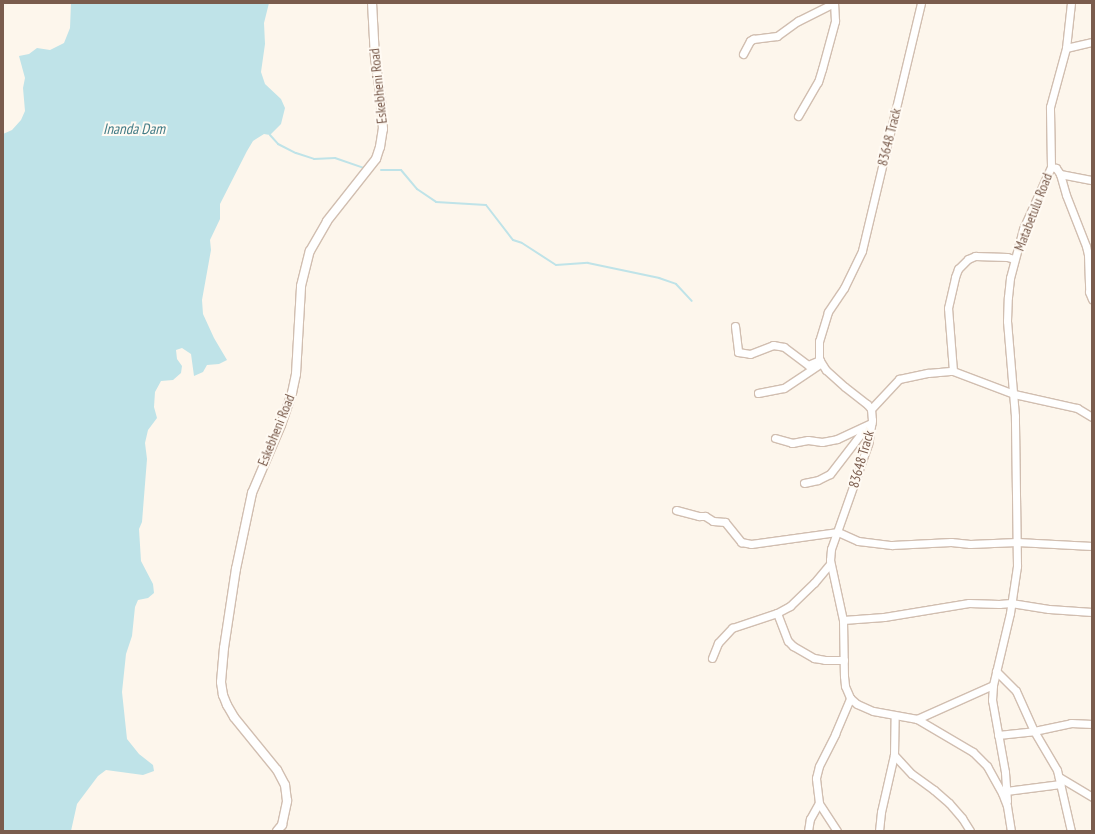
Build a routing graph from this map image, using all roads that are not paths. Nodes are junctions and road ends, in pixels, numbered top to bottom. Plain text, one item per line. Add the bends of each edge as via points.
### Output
1 (372, 3) edge
2 (834, 3) edge
3 (921, 3) edge
4 (1071, 3) edge
5 (1092, 42) edge
6 (1066, 48) junction
7 (743, 54) dead end
8 (798, 116) dead end
9 (1051, 167) junction
10 (1060, 174) junction
11 (1092, 180) edge
12 (1014, 259) junction
13 (1092, 299) edge
14 (735, 326) dead end
15 (821, 361) junction
16 (953, 371) junction
17 (758, 393) dead end
18 (1014, 394) junction
19 (871, 409) junction
20 (1092, 417) edge
21 (871, 422) junction
22 (775, 438) dead end
23 (804, 483) dead end
24 (676, 510) dead end
25 (838, 532) junction
26 (1017, 542) junction
27 (1092, 546) edge
28 (830, 564) junction
29 (1012, 603) junction
30 (1092, 612) edge
31 (778, 613) junction
32 (842, 620) junction
33 (712, 658) dead end
34 (844, 660) junction
35 (996, 671) junction
36 (993, 685) junction
37 (850, 698) junction
38 (895, 716) junction
39 (917, 719) junction
40 (1092, 724) edge
41 (1034, 731) junction
42 (998, 735) junction
43 (894, 755) junction
44 (1060, 781) junction
45 (1006, 792) junction
46 (1092, 797) edge
47 (819, 803) junction
48 (1007, 806) junction
49 (277, 831) edge
50 (808, 831) edge
51 (837, 831) edge
52 (879, 831) edge
53 (970, 831) edge
54 (1011, 831) edge
55 (1071, 831) edge

1 - 49 street, Eskebheni Road via 375,58 382,99 383,129 380,147 367,172 327,220 306,262 301,286 294,387 284,418 252,493 224,648 221,682 225,700 234,717 277,770 285,785 288,801 282,826
2 - 7 street via 798,21 777,36 753,39
2 - 8 street via 835,21 818,82
3 - 15 street, 83648 Track via 862,251 823,324 818,350
4 - 6 street, Matabetulu Road
5 - 6 street
6 - 9 street, Matabetulu Road via 1050,106
9 - 10 street via 1056,168
9 - 12 street, Matabetulu Road via 1027,218
10 - 11 street
10 - 13 street via 1086,246
12 - 16 street, Matabetulu Road via 975,256 958,269 948,308
12 - 18 street via 1007,321
14 - 15 street via 738,352 750,354 773,345 784,347 808,365
15 - 17 street via 784,388
15 - 19 street via 832,375
16 - 18 street
16 - 19 street via 899,379
18 - 20 street via 1077,408
18 - 26 street
19 - 21 street, 83648 Track
21 - 22 street via 837,439 822,442 808,440 792,443
21 - 23 street via 830,474
21 - 25 street, 83648 Track via 868,444
24 - 25 street via 725,522 741,542 751,544
25 - 26 street via 858,541 892,545
25 - 28 street, 83648 Track via 829,555
26 - 27 street
26 - 29 street
28 - 31 street via 798,598
28 - 32 street, 83648 Track
29 - 30 street
29 - 32 street via 969,603 884,617
29 - 35 street
31 - 33 street via 732,628 718,643
31 - 34 street via 788,642 792,646 814,658
32 - 34 street, 83648 Track
34 - 37 street, 83648 Track via 845,686
35 - 36 street
35 - 41 street via 1016,691
36 - 39 street
36 - 42 street via 993,707
37 - 38 street via 866,708
37 - 47 street via 819,766 816,778
38 - 39 street
38 - 43 street
39 - 48 street via 977,756 992,776
40 - 41 street via 1071,723
41 - 42 street
41 - 44 street via 1057,770
42 - 45 street
43 - 52 street
43 - 53 street via 912,774 949,803
44 - 45 street
44 - 46 street
44 - 55 street
45 - 48 street
47 - 50 street via 810,819
47 - 51 street
48 - 54 street

